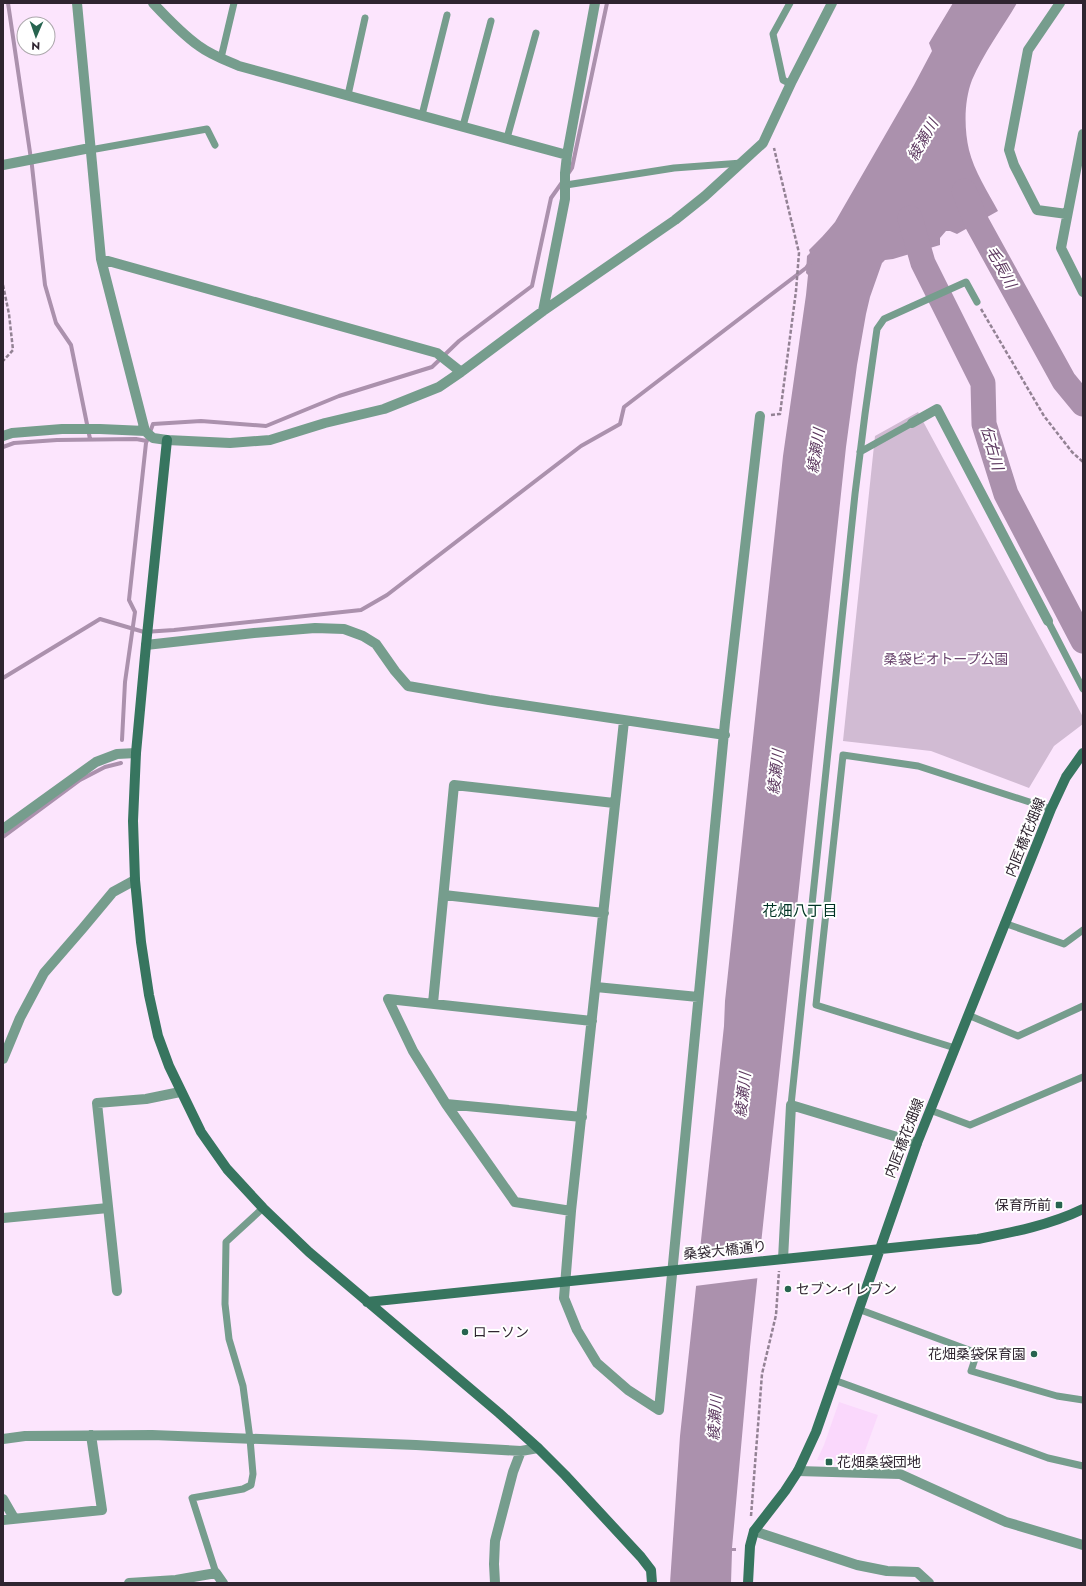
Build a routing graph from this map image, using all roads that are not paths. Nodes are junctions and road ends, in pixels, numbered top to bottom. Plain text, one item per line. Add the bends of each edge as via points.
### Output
1 (77, 3) edge
2 (153, 3) edge
3 (234, 3) edge
4 (595, 3) edge
5 (790, 3) edge
6 (832, 3) edge
7 (1060, 3) edge
8 (447, 15) dead end
9 (365, 18) dead end
10 (491, 21) dead end
11 (536, 33) dead end
12 (221, 58) junction
13 (791, 84) junction
14 (348, 95) junction
15 (422, 115) junction
16 (463, 126) junction
17 (1083, 134) edge
18 (508, 138) junction
19 (215, 145) dead end
20 (90, 149) junction
21 (567, 156) junction
22 (742, 162) junction
23 (1081, 163) edge
24 (3, 165) edge
25 (566, 185) junction
26 (1067, 214) junction
27 (101, 259) junction
28 (1083, 292) edge
29 (977, 302) road end
30 (542, 311) junction
31 (461, 372) junction
32 (760, 416) road end
33 (912, 423) joint
34 (145, 431) junction
35 (3, 436) edge
36 (168, 440) junction
37 (860, 452) junction
38 (1048, 621) joint
39 (146, 645) junction
40 (1083, 689) edge
41 (624, 721) junction
42 (724, 735) junction
43 (136, 753) junction
44 (1083, 753) edge
45 (614, 803) junction
46 (1051, 809) junction
47 (3, 829) edge
48 (135, 880) junction
49 (444, 895) junction
50 (604, 913) junction
51 (1004, 923) junction
52 (1083, 930) edge
53 (596, 987) junction
54 (698, 997) junction
55 (433, 1003) junction
56 (1083, 1006) edge
57 (968, 1015) junction
58 (592, 1021) junction
59 (955, 1048) junction
60 (3, 1059) edge
61 (1083, 1077) edge
62 (180, 1092) junction
63 (446, 1104) junction
64 (791, 1105) junction
65 (930, 1110) junction
66 (582, 1118) junction
67 (917, 1143) junction
68 (108, 1208) junction
69 (263, 1208) junction
70 (1083, 1209) edge
71 (571, 1211) junction
72 (3, 1218) edge
73 (879, 1249) junction
74 (778, 1259) junction
75 (677, 1269) junction
76 (566, 1281) junction
77 (116, 1291) dead end
78 (367, 1302) junction
79 (858, 1309) junction
80 (834, 1380) junction
81 (1083, 1400) edge
82 (91, 1435) junction
83 (3, 1439) edge
84 (250, 1439) junction
85 (538, 1448) junction
86 (522, 1451) junction
87 (1083, 1466) edge
88 (798, 1471) junction
89 (3, 1499) edge
90 (14, 1518) junction
91 (3, 1520) edge
92 (754, 1531) junction
93 (1083, 1546) edge
94 (216, 1573) junction
95 (128, 1583) edge
96 (223, 1583) edge
97 (494, 1583) edge
98 (652, 1583) edge
99 (748, 1583) edge
100 (929, 1583) edge

1 - 20 street
2 - 12 street via 199,47
3 - 12 lane
4 - 21 street
5 - 13 lane via 774,34 783,80
6 - 13 street
7 - 26 street via 1028,50 1009,150 1036,210
8 - 15 lane
9 - 14 lane
10 - 16 lane
11 - 18 lane
12 - 14 street via 239,66
13 - 22 street via 763,143
14 - 15 street
15 - 16 street
16 - 18 street
17 - 23 street
18 - 21 street
19 - 20 lane via 207,129
20 - 24 street
20 - 27 street
21 - 25 street
22 - 25 lane via 674,168
22 - 30 street via 706,196 675,220
23 - 26 street
25 - 30 street
26 - 28 street via 1061,248
27 - 31 street via 437,353
27 - 34 street
29 - 37 lane via 966,282 884,319 877,329
30 - 31 street
31 - 36 street via 439,387 384,409 270,440 230,443
32 - 42 street
33 - 37 lane
33 - 38 street via 937,409
34 - 35 street via 62,430 12,433
34 - 36 street via 153,438
36 - 39 street
37 - 64 lane
38 - 40 lane
39 - 41 street via 277,631 344,629 376,644 408,686
39 - 43 street
41 - 42 street
41 - 45 street
42 - 54 street
43 - 47 street via 117,754 96,762
43 - 48 street via 133,821
44 - 46 street, 内匠橋花畑線 via 1066,777
45 - 49 street via 454,785
45 - 50 street
46 - 51 street, 内匠橋花畑線
46 - 59 lane via 918,766 843,755 816,1005
48 - 60 street via 113,892 44,973 20,1018
48 - 62 street via 149,995 158,1036
49 - 50 street
49 - 55 street
50 - 53 street
51 - 52 lane via 1064,944
51 - 57 street, 内匠橋花畑線
53 - 54 street
53 - 58 street
54 - 75 street
55 - 58 street
55 - 63 street via 388,999 413,1051
56 - 57 lane via 1018,1036
57 - 59 street, 内匠橋花畑線
58 - 66 street
59 - 65 street, 内匠橋花畑線
61 - 65 lane via 970,1125
62 - 68 street via 146,1099 97,1103
62 - 69 street via 201,1132 227,1169
63 - 66 street
63 - 71 street via 515,1202
64 - 67 street
64 - 74 street
65 - 67 street, 内匠橋花畑線
66 - 71 street
67 - 73 street, 内匠橋花畑線
68 - 72 street
68 - 77 street
69 - 78 street
69 - 84 lane via 226,1242 225,1304 229,1339 243,1386
70 - 73 street, 桑袋大橋通り via 1037,1226 978,1239
71 - 76 street
73 - 74 street, 桑袋大橋通り
73 - 79 street, 内匠橋花畑線
74 - 75 street, 桑袋大橋通り
75 - 76 street, 桑袋大橋通り
75 - 76 street via 659,1410 628,1390 597,1363 577,1330 564,1298
76 - 78 street, 桑袋大橋通り
78 - 85 street
79 - 80 street, 内匠橋花畑線
79 - 81 lane via 977,1353 971,1371 1057,1396
80 - 87 lane via 1048,1458
80 - 88 street, 内匠橋花畑線 via 816,1432
82 - 83 street
82 - 84 street
82 - 90 street via 102,1510
84 - 86 street
84 - 94 lane via 253,1474 250,1485 243,1489 192,1498
85 - 86 street
85 - 98 street via 641,1556 650,1570
86 - 97 street via 513,1472 495,1541
88 - 92 street, 内匠橋花畑線
88 - 93 street via 900,1474 1006,1522
89 - 90 street
90 - 91 street
92 - 99 street via 750,1546
92 - 100 street via 857,1565 887,1571 917,1572
94 - 95 street via 176,1580
94 - 96 street

